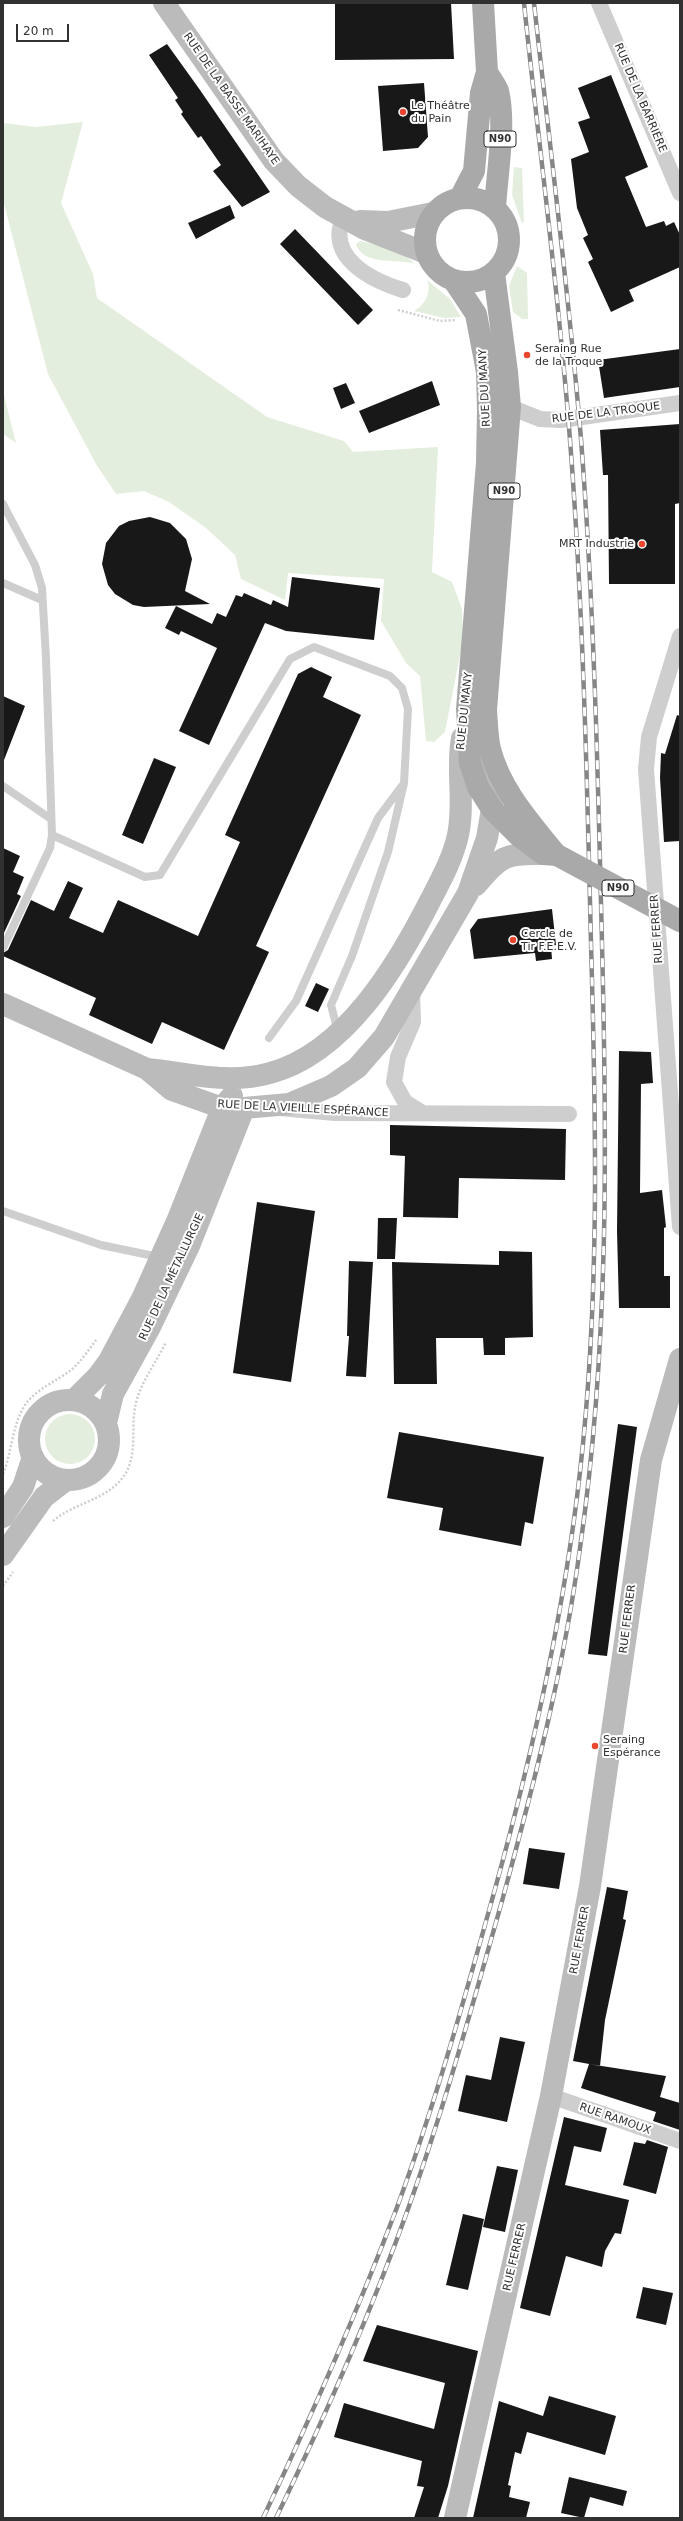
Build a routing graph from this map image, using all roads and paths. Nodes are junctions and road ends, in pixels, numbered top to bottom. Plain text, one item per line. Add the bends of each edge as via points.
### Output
1 (164, 3) edge
2 (483, 3) edge
3 (599, 3) edge
4 (487, 72) junction
5 (680, 192) edge
6 (460, 198) junction
7 (495, 208) junction
8 (433, 213) junction
9 (349, 220) junction
10 (426, 253) junction
11 (494, 273) junction
12 (454, 281) junction
13 (403, 290) dead end
14 (398, 310) dead end
15 (460, 319) dead end
16 (680, 403) edge
17 (510, 408) junction
18 (3, 504) edge
19 (3, 583) edge
20 (42, 600) junction
21 (680, 636) edge
22 (476, 709) junction
23 (404, 783) junction
24 (3, 786) edge
25 (492, 809) junction
26 (51, 819) junction
27 (52, 835) junction
28 (550, 855) junction
29 (468, 893) junction
30 (680, 921) edge
31 (3, 948) edge
32 (412, 990) junction
33 (3, 1004) edge
34 (338, 1033) junction
35 (269, 1038) dead end
36 (147, 1069) junction
37 (269, 1074) junction
38 (272, 1106) junction
39 (234, 1107) junction
40 (421, 1112) junction
41 (675, 1112) edge
42 (569, 1114) dead end
43 (3, 1211) edge
44 (680, 1227) edge
45 (162, 1257) junction
46 (101, 1332) dead end
47 (680, 1358) edge
48 (74, 1400) junction
49 (106, 1423) junction
50 (33, 1457) junction
51 (3, 1474) edge
52 (66, 1480) junction
53 (3, 1517) edge
54 (3, 1556) edge
55 (551, 2096) junction
56 (680, 2142) edge
57 (456, 2518) edge

1 - 9 street, RUE DE LA BASSE MARIHAYE via 274,161 310,196
2 - 4 main road, N90
3 - 5 street, RUE DE LA BARRIÈRE
4 - 6 main road, N90 via 481,94 474,171
4 - 7 main road, N90 via 498,90 500,140
6 - 7 main road via 479,198
6 - 8 main road via 445,203
7 - 11 main road via 504,219 509,233 509,248 503,262
8 - 9 street via 388,222
8 - 10 main road, RUE DU MANY via 425,232
9 - 10 street, RUE DE LA BASSE MARIHAYE
9 - 13 street via 340,231 340,241 347,258 374,279
10 - 12 main road, RUE DU MANY via 432,265 442,275
11 - 12 main road via 482,280 468,283
11 - 17 main road, RUE DU MANY / N90
12 - 22 main road, RUE DU MANY / N90 via 476,314 486,365 488,402
14 - 15 path via 440,320
16 - 17 street, RUE DE LA TROQUE via 560,420 540,419
17 - 22 main road, RUE DU MANY / N90
18 - 20 lane via 35,565
19 - 20 lane
20 - 26 lane
21 - 41 street, RUE FERRER via 653,722 646,754
22 - 25 street via 482,749 491,783
22 - 28 main road, N90 via 500,777
22 - 34 street, RUE DU MANY via 460,748 460,821 450,858 398,960 371,998
23 - 27 lane via 408,709 402,688 390,676 314,647 290,660 160,875 145,877
23 - 34 lane via 388,852 352,956 331,1005
23 - 35 lane via 378,818 296,1001
24 - 26 lane
25 - 28 main road, N90 via 519,836
25 - 29 street via 487,838
26 - 27 lane
27 - 31 lane via 50,848
28 - 29 street via 509,855 493,865
28 - 30 main road, N90, bridge
29 - 32 street
32 - 38 street via 384,1037 357,1068 318,1093 289,1104
32 - 40 street, RUE DE LA VIEILLE ESPÉRANCE via 413,1022 398,1057 394,1082 404,1102
33 - 36 street, RUE DE LA VIEILLE ESPÉRANCE
34 - 37 street, RUE DU MANY via 303,1058
36 - 37 street, RUE DE LA VIEILLE ESPÉRANCE via 229,1080
36 - 39 street, RUE DE LA VIEILLE ESPÉRANCE via 172,1090
37 - 39 street via 256,1088 231,1096
38 - 39 street, RUE DE LA VIEILLE ESPÉRANCE
38 - 40 street, RUE DE LA VIEILLE ESPÉRANCE via 335,1113
39 - 45 street, RUE DE LA MÉTALLURGIE
39 - 49 street, RUE DE LA MÉTALLURGIE via 186,1253 149,1329 113,1394
40 - 42 street, RUE DE LA VIEILLE ESPÉRANCE
41 - 44 street, RUE FERRER
43 - 45 lane via 101,1245
45 - 48 street, RUE DE LA MÉTALLURGIE via 109,1361
46 - 51 path via 73,1368 34,1395 26,1404 14,1431 12,1448
47 - 55 street, RUE FERRER via 651,1460 590,1886
48 - 49 street via 93,1407
48 - 50 street via 50,1404 33,1421 29,1433
49 - 52 street, RUE DE LA MÉTALLURGIE via 109,1446 98,1468 78,1479
50 - 52 street via 46,1473
50 - 53 street via 23,1487
52 - 54 street, RUE DE LA MÉTALLURGIE via 44,1497
55 - 56 street, RUE RAMOUX
55 - 57 street, RUE FERRER

